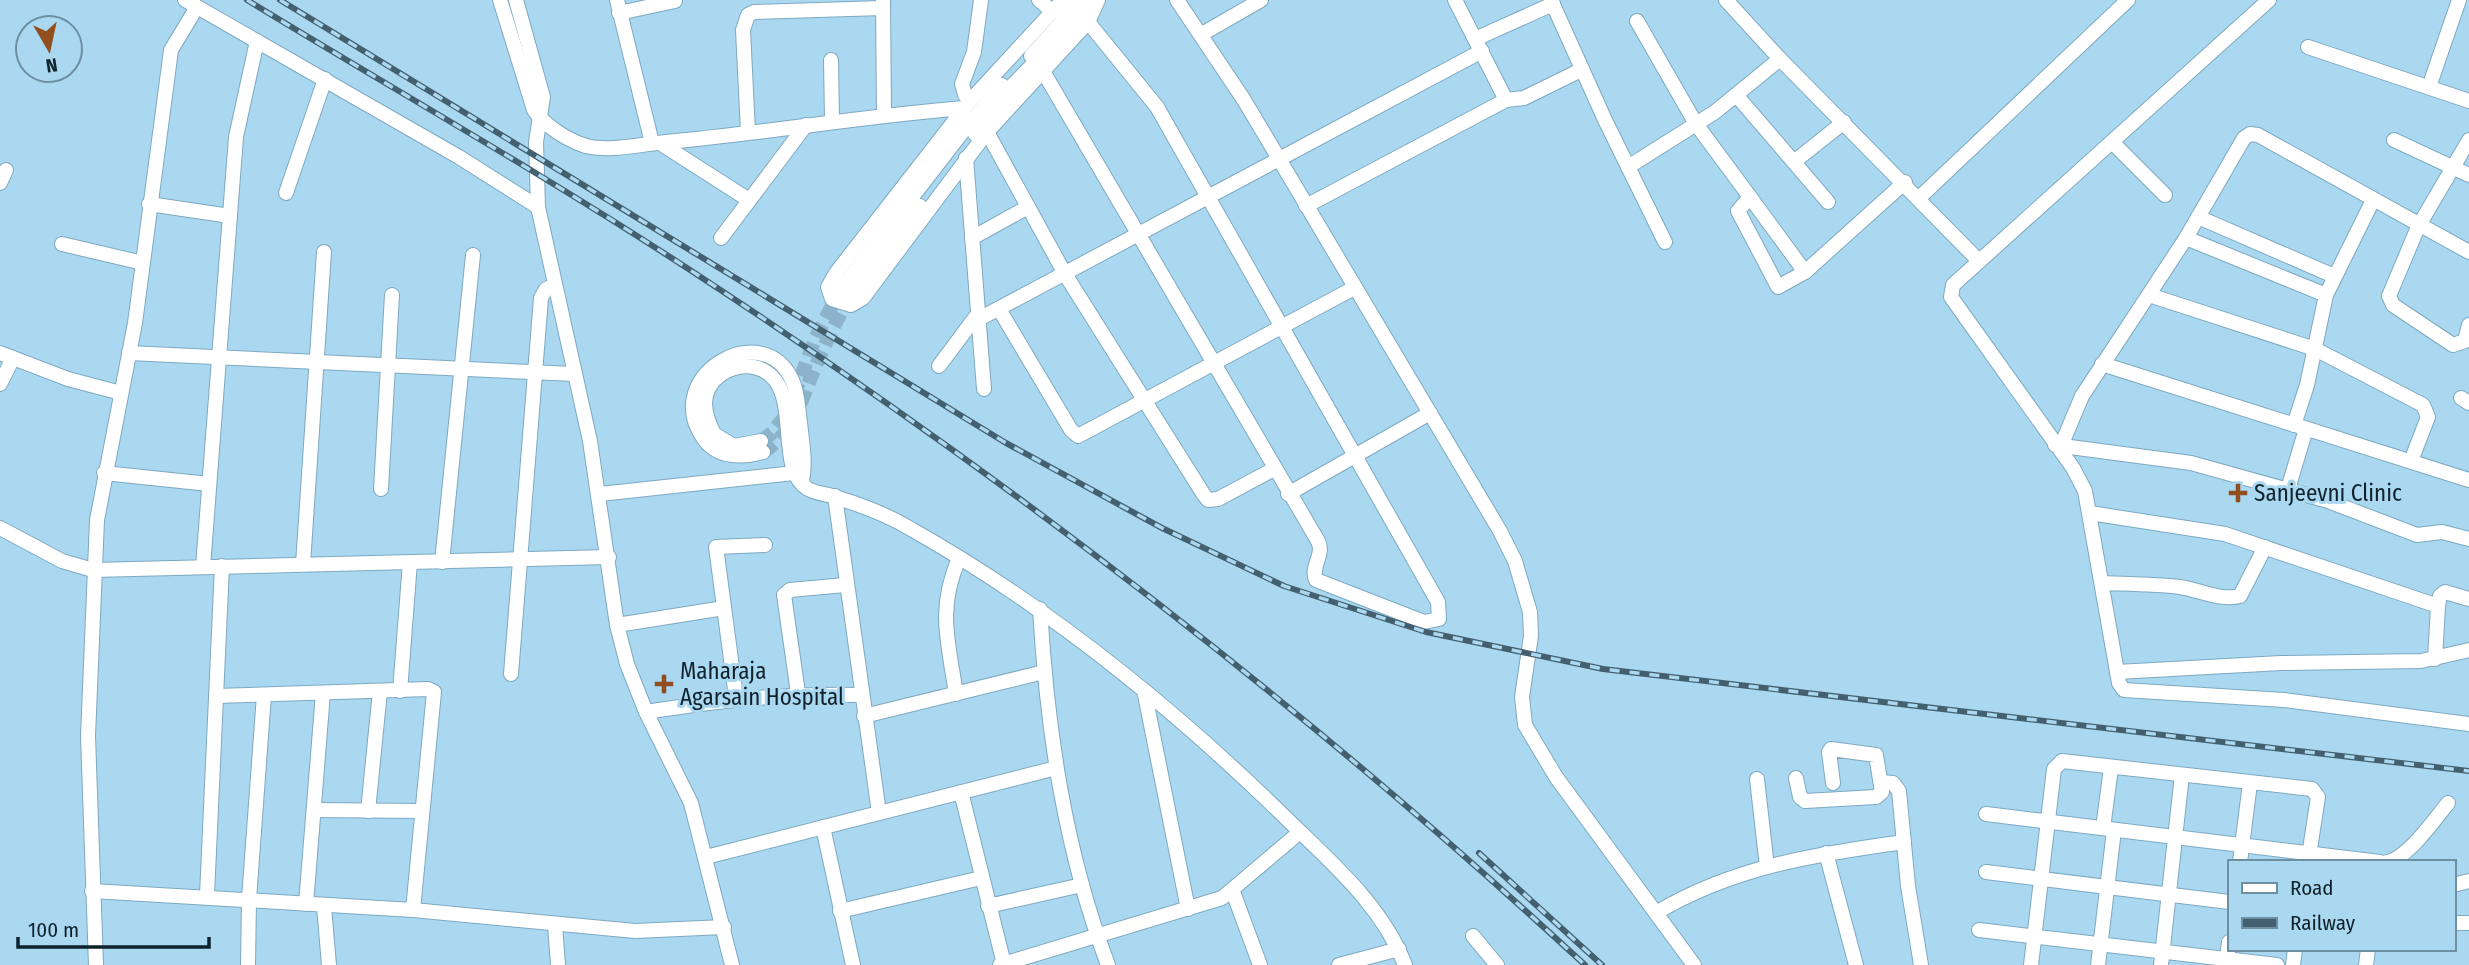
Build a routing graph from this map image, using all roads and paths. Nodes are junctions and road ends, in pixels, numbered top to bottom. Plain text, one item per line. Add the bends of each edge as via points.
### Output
1 (500, 0) edge
2 (516, 0) edge
3 (981, 0) edge
4 (1039, 0) edge
5 (1063, 0) edge
6 (1076, 0) edge
7 (1090, 0) edge
8 (1098, 0) edge
9 (1177, 0) edge
10 (1261, 0) edge
11 (1455, 0) edge
12 (1726, 0) edge
13 (2128, 0) edge
14 (2269, 0) edge
15 (674, 1) edge
16 (1552, 2) edge
17 (191, 3) edge
18 (883, 4) edge
19 (2462, 5) edge
20 (781, 6) edge
21 (618, 7) edge
22 (1053, 12) junction
23 (1637, 21) dead end
24 (1088, 22) junction
25 (1202, 34) junction
26 (257, 41) junction
27 (1479, 45) junction
28 (2308, 47) dead end
29 (1780, 59) junction
30 (831, 60) dead end
31 (1581, 70) junction
32 (1044, 74) junction
33 (325, 79) junction
34 (2429, 87) junction
35 (1737, 96) junction
36 (1506, 100) junction
37 (2469, 101) edge
38 (967, 104) junction
39 (884, 114) junction
40 (541, 121) junction
41 (832, 121) junction
42 (1843, 122) junction
43 (1696, 124) junction
44 (806, 125) junction
45 (748, 132) junction
46 (987, 132) junction
47 (2394, 140) dead end
48 (2469, 140) edge
49 (2112, 142) junction
50 (656, 143) junction
51 (966, 158) junction
52 (1279, 160) junction
53 (1795, 161) junction
54 (1628, 167) junction
55 (2452, 167) junction
56 (2469, 175) edge
57 (1905, 182) junction
58 (286, 193) dead end
59 (2165, 195) dead end
60 (1750, 197) junction
61 (1920, 197) junction
62 (1207, 198) junction
63 (749, 200) junction
64 (2373, 201) junction
65 (1828, 202) dead end
66 (149, 204) junction
67 (1306, 206) junction
68 (538, 207) junction
69 (1028, 207) junction
70 (230, 216) junction
71 (2198, 217) junction
72 (2418, 227) junction
73 (1139, 235) junction
74 (721, 237) dead end
75 (972, 238) junction
76 (2186, 239) junction
77 (1665, 242) dead end
78 (62, 244) dead end
79 (324, 252) dead end
80 (2469, 252) edge
81 (472, 255) dead end
82 (1979, 261) junction
83 (142, 263) junction
84 (1805, 272) junction
85 (1065, 274) junction
86 (2334, 276) junction
87 (553, 286) junction
88 (1354, 288) junction
89 (392, 295) dead end
90 (2149, 295) junction
91 (2326, 295) junction
92 (999, 309) junction
93 (977, 318) junction
94 (2469, 325) edge
95 (1281, 327) junction
96 (2315, 349) junction
97 (129, 353) junction
98 (6, 356) edge
99 (218, 357) junction
100 (317, 362) junction
101 (2102, 363) junction
102 (1214, 364) junction
103 (388, 365) junction
104 (939, 366) dead end
105 (461, 369) junction
106 (535, 372) junction
107 (574, 374) junction
108 (0, 384) edge
109 (984, 389) dead end
110 (121, 393) junction
111 (1145, 401) junction
112 (1430, 413) junction
113 (2300, 427) junction
114 (2058, 446) junction
115 (762, 447) tunnel mouth
116 (1355, 456) junction
117 (2411, 461) junction
118 (1274, 469) junction
119 (104, 473) junction
120 (800, 476) junction
121 (2469, 480) edge
122 (209, 484) junction
123 (382, 489) dead end
124 (2288, 489) junction
125 (600, 494) junction
126 (1288, 494) junction
127 (835, 496) junction
128 (2090, 513) junction
129 (0, 528) edge
130 (2469, 540) edge
131 (765, 545) dead end
132 (2265, 547) junction
133 (609, 557) junction
134 (959, 558) junction
135 (520, 560) junction
136 (410, 562) junction
137 (442, 562) junction
138 (303, 564) junction
139 (222, 566) junction
140 (203, 567) junction
141 (93, 569) junction
142 (2102, 583) junction
143 (845, 585) junction
144 (2469, 599) edge
145 (2438, 606) junction
146 (724, 608) junction
147 (1040, 609) junction
148 (617, 625) junction
149 (2469, 650) edge
150 (2435, 659) junction
151 (1044, 672) junction
152 (2117, 672) junction
153 (511, 674) dead end
154 (1144, 690) junction
155 (380, 691) junction
156 (400, 691) junction
157 (324, 693) junction
158 (798, 693) junction
159 (956, 694) junction
160 (264, 695) junction
161 (862, 695) junction
162 (216, 696) junction
163 (736, 697) junction
164 (646, 712) junction
165 (864, 716) junction
166 (2469, 724) edge
167 (1055, 768) junction
168 (2111, 768) junction
169 (2182, 775) junction
170 (1796, 778) dead end
171 (1757, 779) dead end
172 (1881, 782) junction
173 (1833, 783) dead end
174 (2250, 783) junction
175 (961, 792) junction
176 (2448, 803) dead end
177 (314, 810) junction
178 (368, 811) junction
179 (422, 811) junction
180 (879, 813) junction
181 (1986, 814) dead end
182 (2049, 822) junction
183 (822, 827) junction
184 (2109, 829) junction
185 (1300, 832) junction
186 (2175, 837) junction
187 (1904, 842) junction
188 (2242, 845) junction
189 (1826, 853) junction
190 (706, 857) junction
191 (2308, 858) edge
192 (2240, 860) edge
193 (2344, 860) edge
194 (2391, 860) edge
195 (1767, 867) junction
196 (1986, 872) dead end
197 (981, 878) junction
198 (2042, 879) junction
199 (1082, 885) junction
200 (2107, 887) junction
201 (92, 891) junction
202 (1233, 892) junction
203 (207, 895) junction
204 (2169, 895) junction
205 (249, 899) junction
206 (2228, 902) edge
207 (306, 904) junction
208 (324, 906) junction
209 (988, 906) junction
210 (1188, 909) junction
211 (413, 910) junction
212 (840, 911) junction
213 (1656, 912) junction
214 (555, 925) junction
215 (724, 927) junction
216 (1979, 930) dead end
217 (1473, 936) dead end
218 (2035, 936) junction
219 (1098, 937) junction
220 (2101, 944) junction
221 (1399, 948) junction
222 (2162, 958) edge
223 (2227, 962) edge
224 (96, 965) edge
225 (248, 965) edge
226 (329, 965) edge
227 (558, 965) edge
228 (732, 965) edge
229 (853, 965) edge
230 (1002, 965) edge
231 (1108, 965) edge
232 (1260, 965) edge
233 (1339, 965) edge
234 (1405, 965) edge
235 (1497, 965) edge
236 (1694, 965) edge
237 (1856, 965) edge
238 (1920, 965) edge
239 (2031, 965) edge
240 (2098, 965) edge
241 (2277, 965) edge

1 - 40 street via 530,102
2 - 40 street via 543,97
3 - 38 street via 974,52 962,84
4 - 22 street
5 - 22 street
6 - 7 street via 1061,23 964,130 846,292 995,107
8 - 24 street
9 - 25 street
10 - 25 street
11 - 27 street
12 - 29 street
13 - 61 street
14 - 49 street
15 - 21 street
16 - 27 street
16 - 31 street
17 - 26 street
17 - 66 street via 171,50
18 - 20 street
18 - 39 street
19 - 34 street
20 - 45 street via 754,12 745,19
21 - 50 street
22 - 38 street
23 - 43 street
24 - 32 street
24 - 62 street via 1157,107
25 - 52 street
26 - 33 street
26 - 70 street via 236,137
27 - 36 street
27 - 52 street
28 - 34 street
29 - 35 street
29 - 42 street
30 - 41 street
31 - 36 street via 1524,98
31 - 54 street
32 - 46 street
32 - 73 street
33 - 58 street
33 - 68 street
34 - 37 street
35 - 43 street
35 - 53 street
36 - 67 street
38 - 39 street
38 - 51 street via 831,279 832,299 851,305 863,298
39 - 41 street
40 - 50 street via 588,146
40 - 68 street via 536,142
41 - 44 street
42 - 53 street
42 - 57 street
43 - 54 street
43 - 60 street
44 - 45 street
44 - 63 street
45 - 50 street
46 - 51 street
46 - 69 street
47 - 55 street
48 - 55 street
49 - 59 street
49 - 82 street
50 - 63 street
51 - 75 street
52 - 62 street
52 - 67 street
53 - 65 street
54 - 77 street
55 - 56 street
55 - 72 street
57 - 61 street
57 - 84 street
60 - 84 street
60 - 84 street via 1738,211 1774,285 1782,287
61 - 82 street
62 - 73 street
62 - 95 street
63 - 74 street
64 - 71 street via 2250,134
64 - 72 street
64 - 86 street
66 - 70 street
66 - 83 street
67 - 88 street
68 - 87 street
69 - 75 street
69 - 85 street
70 - 99 street
71 - 76 street
71 - 86 street
72 - 80 street
72 - 94 street via 2389,301 2453,345 2465,341
73 - 85 street
73 - 102 street
75 - 93 street
76 - 90 street
76 - 91 street
78 - 83 street
79 - 100 street
81 - 105 street
82 - 114 street via 1953,285 1951,297
83 - 97 street
85 - 92 street
85 - 111 street
86 - 91 street
87 - 106 street via 541,298
87 - 107 street
88 - 95 street
88 - 112 street
89 - 103 street
90 - 96 street
90 - 101 street
91 - 96 street
92 - 93 street
92 - 111 street via 1075,434 1083,435
93 - 104 street
93 - 109 street
95 - 102 street
95 - 116 street
96 - 113 street
96 - 117 street via 2427,410
97 - 99 street
97 - 110 street
98 - 108 street
98 - 110 street
99 - 100 street
99 - 122 street
100 - 103 street
100 - 138 street
101 - 113 street
101 - 114 street
102 - 111 street
102 - 118 street
103 - 105 street
103 - 123 street
105 - 106 street
105 - 137 street
106 - 107 street
106 - 135 street
107 - 125 street
110 - 119 street
111 - 118 street via 1208,500
112 - 116 street
112 - 213 street via 1500,531 1526,592 1531,636 1522,697 1525,725 1556,777
113 - 117 street
113 - 124 street
114 - 124 street via 2191,463
114 - 128 street via 2085,491
115 - 120 street via 733,456 715,450 697,426 696,392 702,377 726,356 754,353 771,359 791,377 797,399
116 - 126 street
116 - 126 street via 1438,602 1439,619 1424,622 1320,584 1314,570 1320,546
117 - 121 street
118 - 126 street
119 - 122 street
119 - 141 street
120 - 125 street
120 - 127 street via 807,488
122 - 140 street
124 - 130 street via 2417,536 2442,532
125 - 133 street
127 - 134 street via 872,509
127 - 143 street
128 - 132 street via 2180,525
128 - 142 street
129 - 141 street via 62,561
131 - 146 street via 716,547
132 - 142 street via 2240,596
132 - 145 street
133 - 135 street
133 - 148 street
134 - 147 street
134 - 159 street via 947,585 944,614
135 - 137 street
135 - 153 street
136 - 137 street
136 - 138 street
136 - 156 street
138 - 139 street
139 - 140 street
139 - 162 street
140 - 141 street
141 - 201 street via 88,736
142 - 152 street
143 - 158 street via 790,590 784,595
143 - 161 street
144 - 145 street via 2445,592
145 - 150 street
146 - 148 street
146 - 163 street
147 - 151 street
147 - 154 street
148 - 164 street
149 - 150 street
150 - 152 street
151 - 159 street
151 - 167 street
152 - 166 street via 2124,690 2132,693 2284,700
154 - 185 street
154 - 210 street
155 - 156 street
155 - 157 street
155 - 178 street
156 - 179 street via 434,692
157 - 160 street
157 - 177 street
158 - 161 street
158 - 163 street
159 - 165 street
160 - 162 street
160 - 205 street
161 - 165 street
162 - 203 street
163 - 164 street
164 - 190 street via 691,803
165 - 180 street
167 - 175 street
167 - 199 street
168 - 169 street
168 - 182 street via 2056,764
168 - 184 street
169 - 174 street
169 - 186 street
170 - 172 street via 1805,802 1876,797 1882,792
171 - 195 street
172 - 173 street via 1876,755 1835,748 1829,752
172 - 187 street via 1893,783 1899,790
174 - 188 street
174 - 191 street via 2316,792
175 - 180 street
175 - 197 street
176 - 194 street via 2415,842
177 - 178 street
177 - 207 street
178 - 179 street
179 - 211 street
180 - 183 street
181 - 182 street
182 - 184 street
182 - 198 street
183 - 190 street
183 - 212 street
184 - 186 street
184 - 200 street
185 - 202 street
185 - 221 street via 1349,879
186 - 188 street
186 - 204 street
187 - 189 street
187 - 238 street
188 - 191 street
188 - 192 street
189 - 195 street
189 - 237 street
190 - 215 street
191 - 193 street
195 - 213 street via 1726,878
196 - 198 street
197 - 209 street
197 - 212 street
198 - 200 street
198 - 218 street
199 - 209 street
199 - 219 street
200 - 204 street
200 - 220 street
201 - 203 street
201 - 224 street
202 - 210 street
202 - 232 street
203 - 205 street
204 - 206 street
204 - 222 street
205 - 207 street
205 - 225 street
207 - 208 street
208 - 211 street
208 - 226 street
209 - 230 street
210 - 219 street
211 - 214 street
212 - 229 street
213 - 236 street
214 - 215 street via 635,931
214 - 227 street
215 - 228 street
216 - 218 street
217 - 235 street
218 - 220 street
218 - 239 street
219 - 230 street
219 - 231 street
220 - 222 street
220 - 240 street
221 - 233 street
221 - 234 street
222 - 223 street
223 - 241 street

